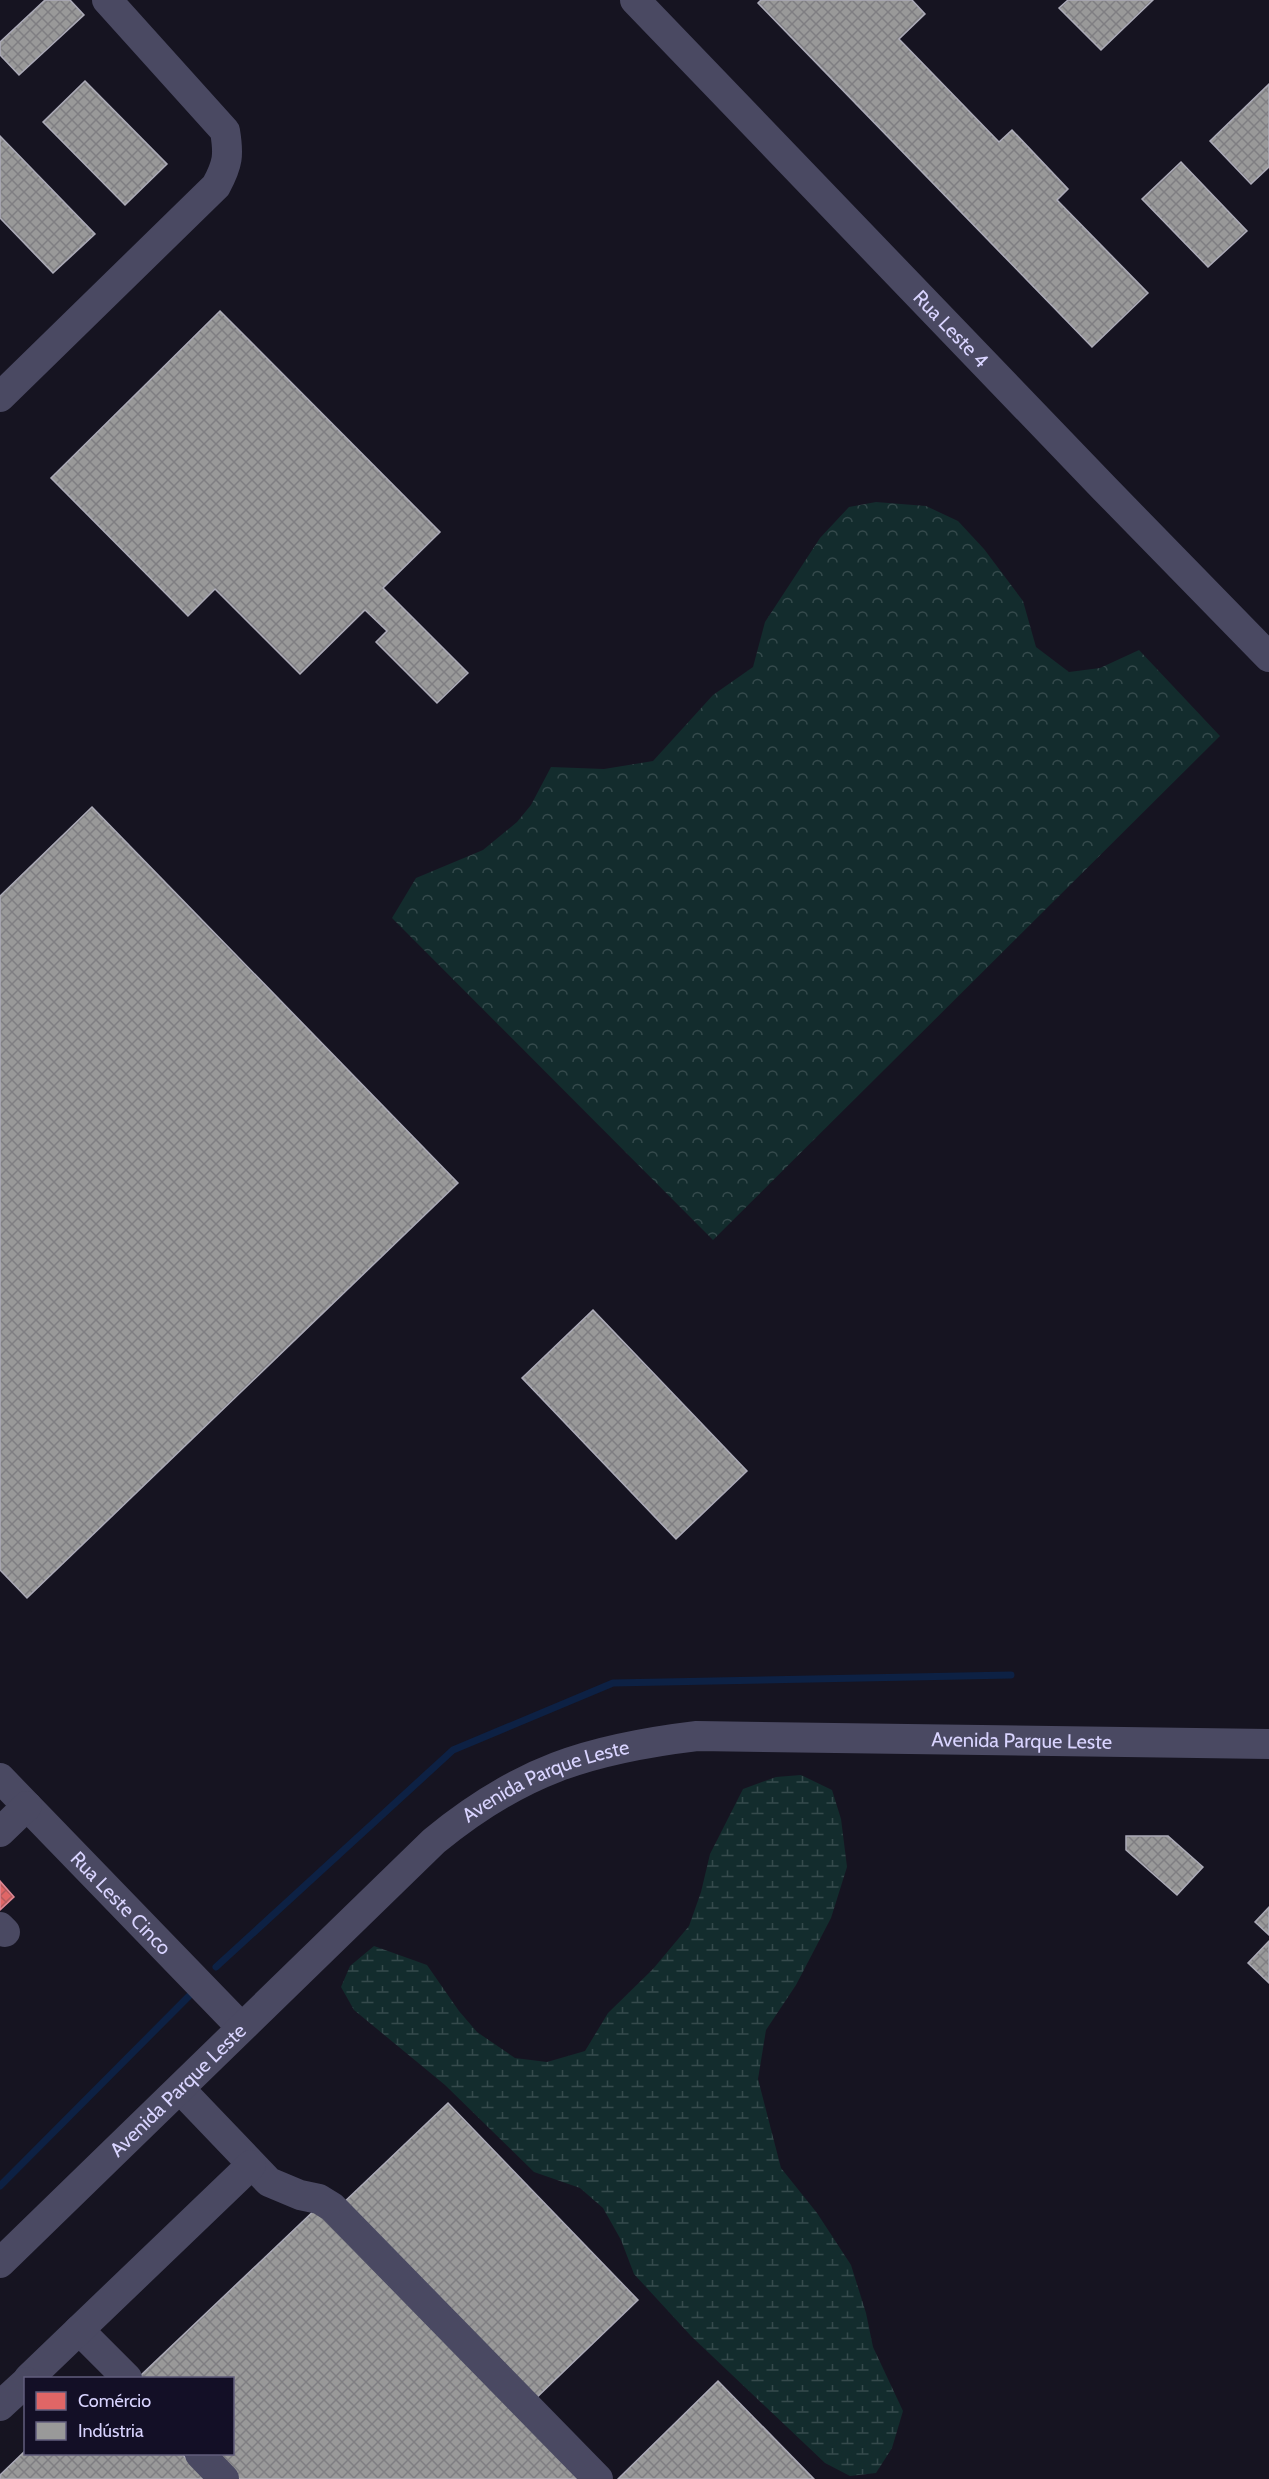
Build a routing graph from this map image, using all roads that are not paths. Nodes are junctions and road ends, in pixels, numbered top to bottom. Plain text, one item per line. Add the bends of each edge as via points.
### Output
1 (107, 0) edge
2 (635, 0) edge
3 (0, 397) edge
4 (1269, 657) edge
5 (1269, 1744) edge
6 (0, 1778) edge
7 (27, 1806) junction
8 (0, 1832) edge
9 (241, 2027) junction
10 (180, 2089) junction
11 (251, 2165) junction
12 (0, 2263) edge
13 (79, 2330) junction
14 (31, 2377) edge
15 (125, 2377) edge
16 (24, 2384) edge
17 (0, 2406) edge
18 (201, 2455) edge
19 (224, 2479) edge
20 (598, 2479) edge

1 - 3 street via 225,131 226,168 216,186
2 - 4 street, Rua Leste 4
5 - 9 street, Avenida Parque Leste via 697,1736 595,1753 556,1765 511,1787 457,1822
6 - 7 street, Rua Leste Cinco
7 - 8 street
7 - 9 street, Rua Leste Cinco
9 - 10 street, Avenida Parque Leste
10 - 11 street
10 - 12 street, Avenida Parque Leste
11 - 13 street
11 - 20 street via 269,2182 332,2207
13 - 14 street
13 - 15 street
16 - 17 street
18 - 19 street

